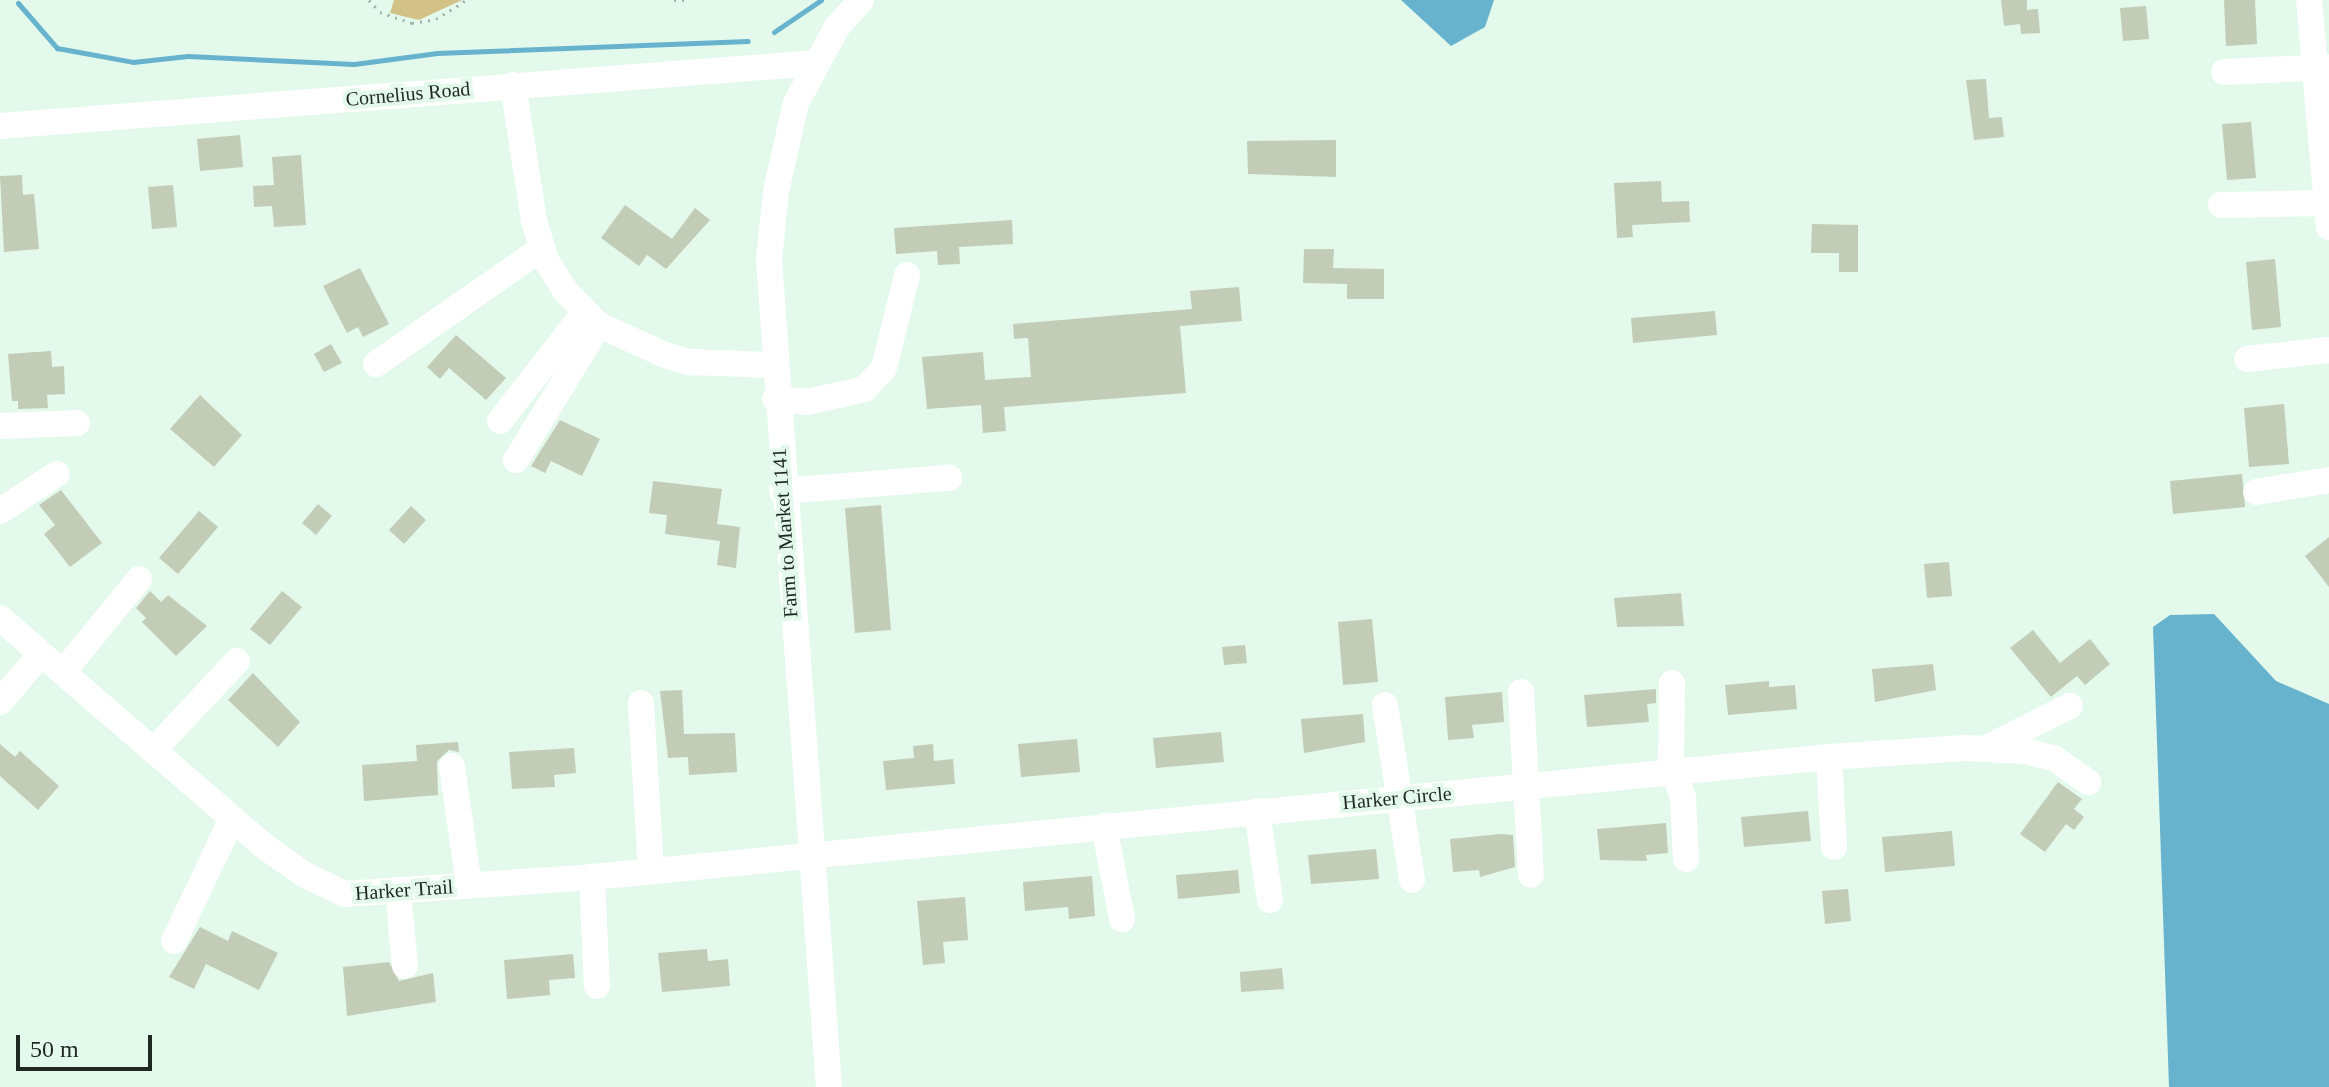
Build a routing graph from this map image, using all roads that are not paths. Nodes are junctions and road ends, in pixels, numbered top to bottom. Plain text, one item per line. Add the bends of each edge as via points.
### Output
1 (861, 0) edge
2 (2309, 0) edge
3 (816, 63) junction
4 (2322, 68) edge
5 (2224, 72) dead end
6 (513, 85) junction
7 (0, 126) edge
8 (2221, 205) dead end
9 (2328, 211) edge
10 (542, 248) junction
11 (907, 275) dead end
12 (592, 318) junction
13 (2329, 350) edge
14 (2247, 359) dead end
15 (376, 364) dead end
16 (773, 365) junction
17 (775, 399) junction
18 (500, 421) dead end
19 (77, 423) dead end
20 (0, 426) edge
21 (516, 460) dead end
22 (57, 474) dead end
23 (949, 478) dead end
24 (2329, 480) edge
25 (782, 491) junction
26 (2256, 492) dead end
27 (0, 511) edge
28 (139, 579) dead end
29 (0, 618) edge
30 (41, 654) junction
31 (237, 661) dead end
32 (63, 672) junction
33 (1672, 683) dead end
34 (1521, 692) dead end
35 (0, 702) edge
36 (641, 703) dead end
37 (1385, 705) dead end
38 (2070, 706) dead end
39 (1986, 748) junction
40 (153, 751) junction
41 (1829, 757) junction
42 (452, 766) dead end
43 (1675, 772) junction
44 (2088, 782) dead end
45 (1524, 786) junction
46 (1398, 798) junction
47 (1257, 811) junction
48 (232, 819) junction
49 (1104, 826) junction
50 (1834, 847) dead end
51 (809, 856) junction
52 (1686, 859) dead end
53 (651, 872) junction
54 (1531, 875) dead end
55 (592, 877) junction
56 (1412, 880) dead end
57 (469, 885) junction
58 (398, 890) junction
59 (1270, 900) dead end
60 (1122, 919) dead end
61 (174, 941) dead end
62 (405, 966) dead end
63 (597, 986) dead end
64 (829, 1087) edge

1 - 3 street, Farm to Market 1141
2 - 4 street
3 - 6 street, Cornelius Road
3 - 16 street, Farm to Market 1141 via 796,103 776,191 769,261
4 - 5 street
4 - 9 street
6 - 7 street, Cornelius Road
6 - 10 street via 524,175
8 - 9 street
10 - 12 street via 565,291
10 - 15 street
11 - 17 street via 884,368 865,389 807,402
12 - 16 street via 690,362
12 - 18 street
12 - 21 street
13 - 14 street
16 - 17 street, Farm to Market 1141
17 - 25 street, Farm to Market 1141
19 - 20 street
22 - 27 street
23 - 25 street
24 - 26 street
25 - 51 street, Farm to Market 1141
28 - 32 street
29 - 30 street, Harker Trail
30 - 32 street, Harker Trail
30 - 35 street
31 - 40 street
32 - 40 street, Harker Trail
33 - 43 street via 1668,720
34 - 45 street
36 - 53 street
37 - 46 street
38 - 39 street
39 - 41 street, Harker Circle
39 - 44 street via 2054,758
40 - 48 street, Harker Trail
41 - 43 street, Harker Circle
41 - 50 street
42 - 57 street
43 - 45 street, Harker Circle
43 - 52 street via 1683,798
45 - 46 street, Harker Circle
45 - 54 street
46 - 47 street, Harker Circle
46 - 56 street
47 - 49 street, Harker Circle
47 - 59 street
48 - 58 street, Harker Trail via 330,889 356,894
48 - 61 street
49 - 51 street, Harker Circle
49 - 60 street
51 - 53 street, Harker Trail
51 - 64 street, Farm to Market 1141
53 - 55 street, Harker Trail
55 - 57 street, Harker Trail
55 - 63 street
57 - 58 street, Harker Trail
58 - 62 street

